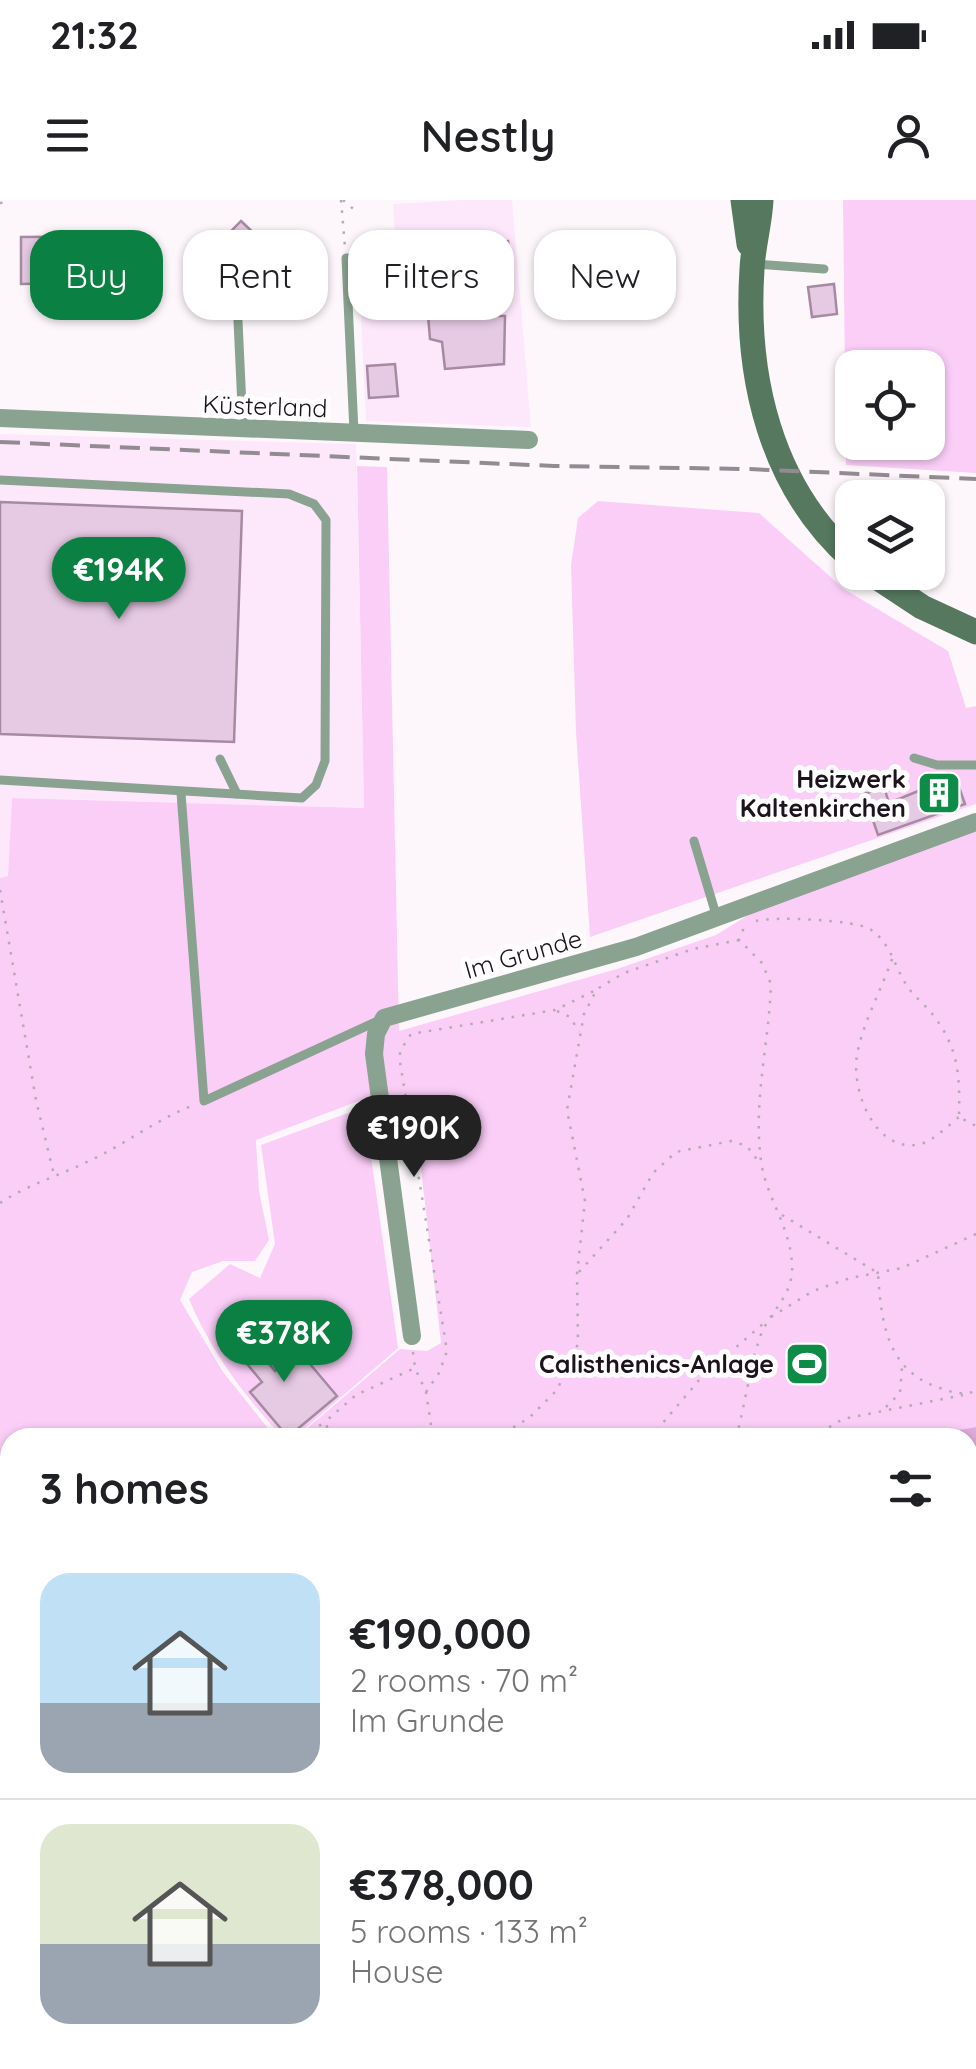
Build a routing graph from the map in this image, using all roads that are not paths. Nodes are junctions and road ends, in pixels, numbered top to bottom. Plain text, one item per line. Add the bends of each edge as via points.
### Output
1 (726, 200) edge
2 (762, 200) edge
3 (744, 212) edge
4 (348, 258) edge
5 (752, 264) junction
6 (824, 268) dead end
7 (348, 302) edge
8 (349, 320) edge
9 (238, 321) dead end
10 (0, 418) edge
11 (244, 430) junction
12 (354, 434) junction
13 (529, 440) dead end
14 (0, 480) edge
15 (835, 540) edge
16 (894, 590) edge
17 (976, 632) edge
18 (220, 758) dead end
19 (914, 758) dead end
20 (976, 765) edge
21 (0, 780) edge
22 (180, 793) junction
23 (238, 794) junction
24 (976, 822) edge
25 (694, 841) dead end
26 (718, 918) junction
27 (384, 1018) junction
28 (412, 1336) road end

1 - 3 main road
2 - 5 main road
3 - 5 main road
4 - 7 lane
5 - 6 lane
5 - 15 main road via 754,368 770,434 804,504
8 - 12 lane
9 - 11 lane
10 - 11 street, Küsterland
11 - 12 street, Küsterland
12 - 13 street, Küsterland
14 - 23 lane via 290,494 314,504 326,520 325,761 316,786 302,798
16 - 17 main road
18 - 23 lane
19 - 20 lane via 937,766
21 - 22 lane
22 - 23 lane
22 - 27 lane via 204,1100
24 - 26 street, Im Grunde
25 - 26 lane
26 - 27 street, Im Grunde
27 - 28 street via 374,1054

